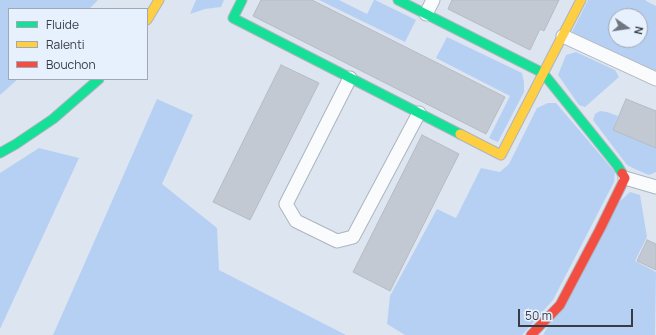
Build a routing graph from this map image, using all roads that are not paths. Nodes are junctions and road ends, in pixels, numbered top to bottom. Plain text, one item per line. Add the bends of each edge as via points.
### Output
1 (159, 0) edge
2 (242, 0) edge
3 (398, 0) edge
4 (433, 0) edge
5 (581, 0) edge
6 (426, 14) junction
7 (148, 18) edge
8 (563, 36) junction
9 (543, 73) junction
10 (350, 78) junction
11 (656, 79) edge
12 (98, 80) edge
13 (419, 113) junction
14 (0, 153) edge
15 (625, 178) junction
16 (656, 187) edge
17 (531, 335) edge

1 - 7 street
2 - 10 street via 233,18
3 - 6 street
4 - 6 street
5 - 8 street
6 - 9 street
8 - 9 street
8 - 11 street
9 - 13 street via 501,155
9 - 15 street
10 - 13 street
10 - 13 street via 286,204 296,221 338,241 353,237
12 - 14 street via 53,119
15 - 16 street
15 - 17 street via 560,305

